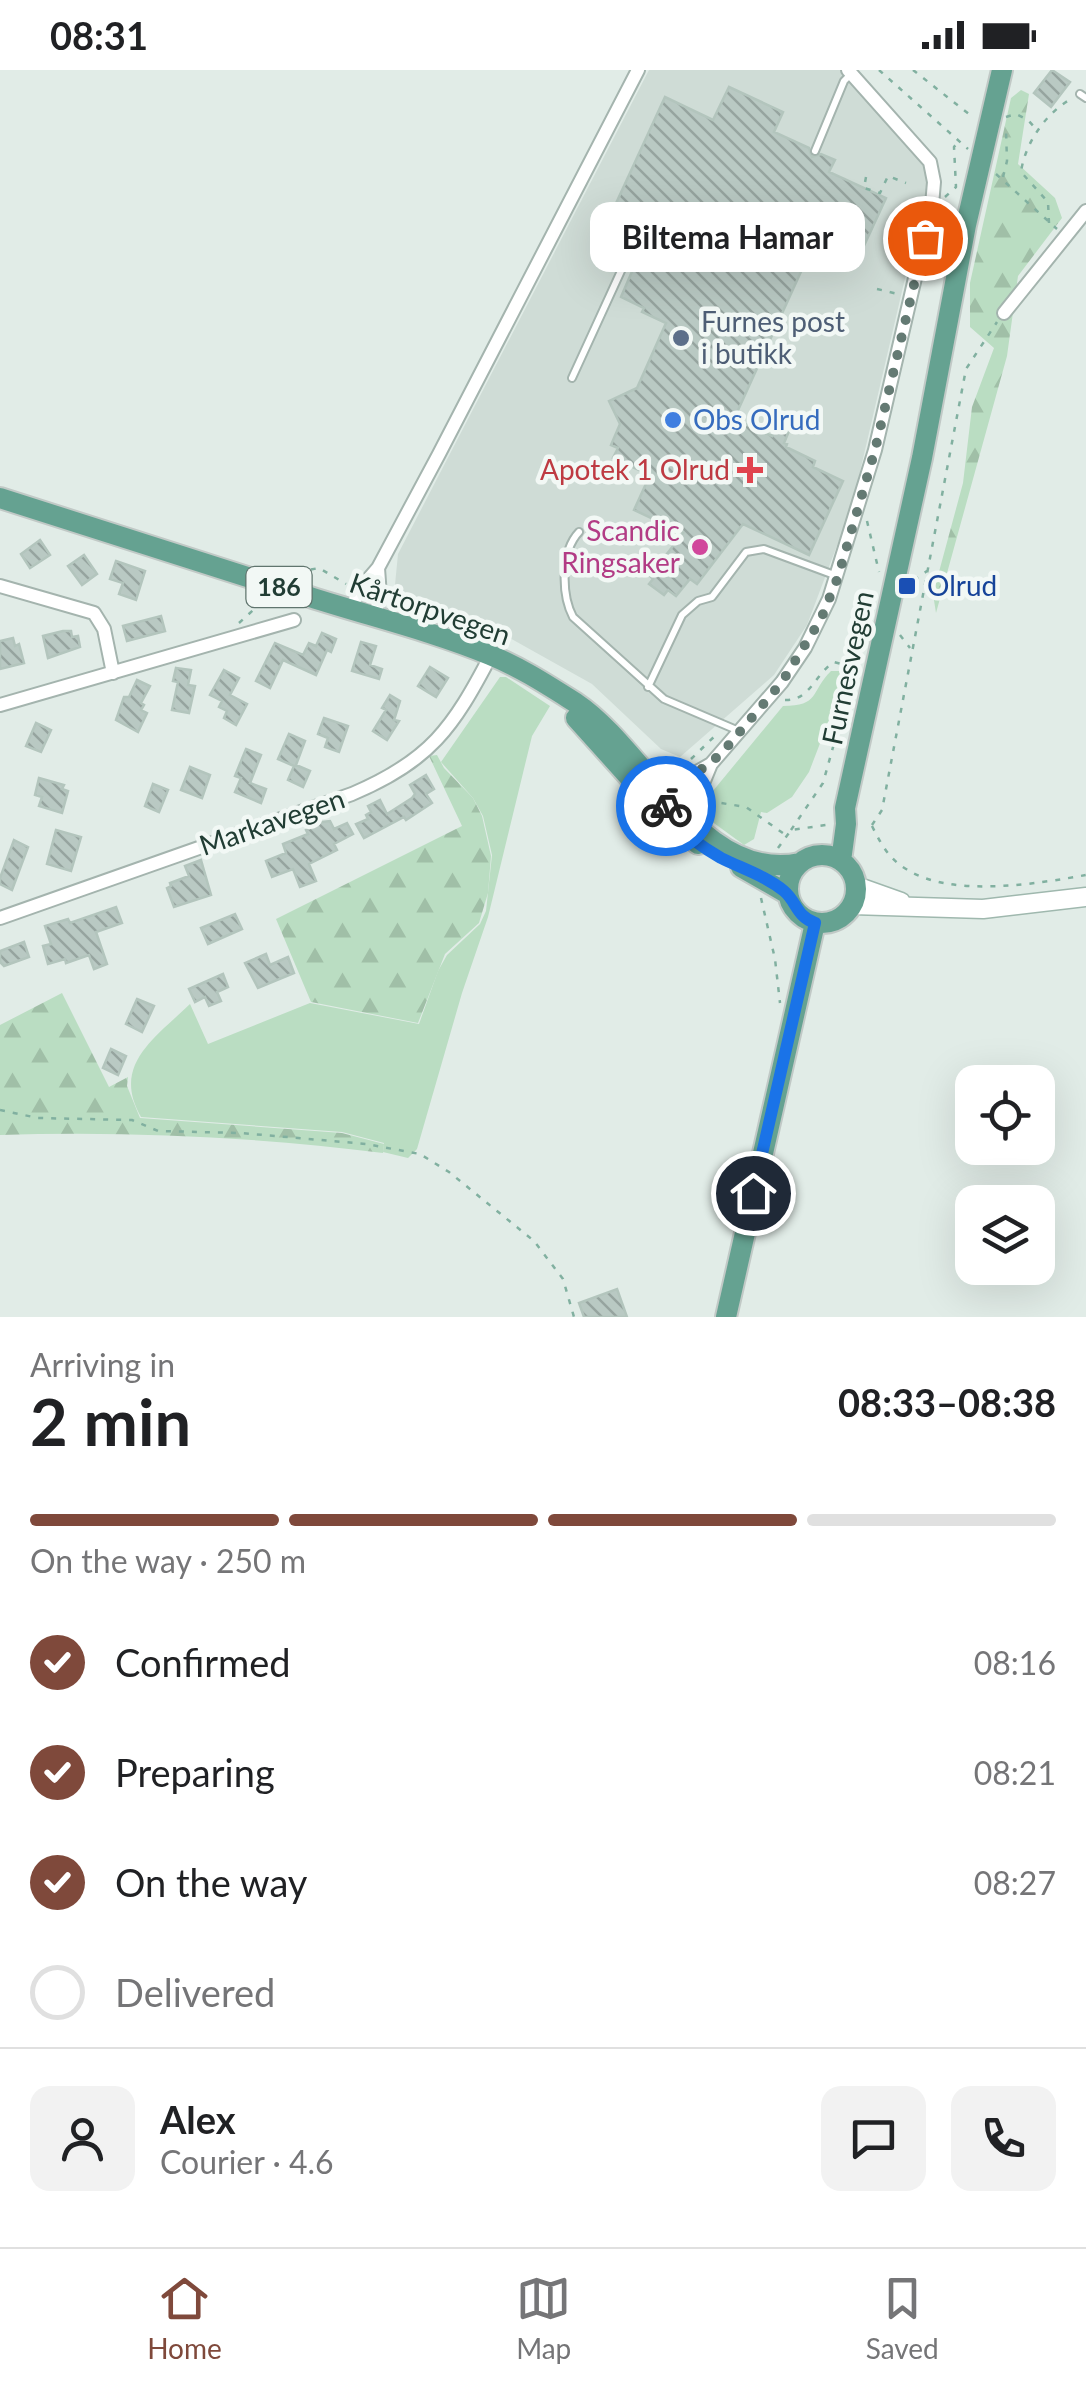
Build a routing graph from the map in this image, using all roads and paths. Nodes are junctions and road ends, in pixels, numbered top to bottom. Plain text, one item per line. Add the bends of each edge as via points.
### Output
1 (638, 70) edge
2 (879, 70) edge
3 (914, 70) edge
4 (1002, 70) edge
5 (850, 72) edge
6 (1083, 96) edge
7 (990, 124) junction
8 (1038, 132) junction
9 (959, 141) junction
10 (970, 150) dead end
11 (816, 151) dead end
12 (991, 169) dead end
13 (866, 177) dead end
14 (1002, 180) junction
15 (906, 183) dead end
16 (944, 198) dead end
17 (906, 203) dead end
18 (923, 206) dead end
19 (1086, 211) edge
20 (1049, 222) junction
21 (1064, 235) junction
22 (620, 271) dead end
23 (877, 289) dead end
24 (904, 296) dead end
25 (1004, 313) joint
26 (572, 378) dead end
27 (0, 498) edge
28 (866, 520) dead end
29 (578, 532) dead end
30 (378, 568) junction
31 (928, 571) junction
32 (298, 572) dead end
33 (880, 574) dead end
34 (838, 577) junction
35 (911, 582) dead end
36 (348, 584) dead end
37 (0, 586) edge
38 (268, 597) dead end
39 (350, 610) junction
40 (374, 618) junction
41 (294, 620) dead end
42 (868, 625) dead end
43 (900, 633) dead end
44 (230, 641) junction
45 (492, 648) junction
46 (911, 650) junction
47 (846, 666) junction
48 (113, 673) junction
49 (648, 687) junction
50 (774, 693) junction
51 (0, 705) edge
52 (726, 726) junction
53 (740, 732) junction
54 (692, 758) dead end
55 (712, 764) junction
56 (706, 792) dead end
57 (671, 808) junction
58 (826, 825) dead end
59 (792, 830) junction
60 (832, 858) junction
61 (800, 864) junction
62 (1086, 875) edge
63 (788, 894) junction
64 (854, 895) junction
65 (1086, 897) edge
66 (760, 898) dead end
67 (0, 918) edge
68 (815, 923) junction
69 (780, 1004) dead end
70 (0, 1110) edge
71 (574, 1317) edge
72 (726, 1317) edge

1 - 30 street
2 - 9 path
3 - 7 path via 963,112
4 - 7 main road, Furnesvegen
5 - 11 lane
5 - 34 street via 923,152 934,182 896,368
6 - 8 path via 1055,108
7 - 60 main road, Furnesvegen
8 - 14 path via 1016,114 1004,118
8 - 20 path via 1021,172 1048,202
9 - 10 path
9 - 16 path via 956,186
12 - 14 path
13 - 15 path via 864,188 880,193 888,176
14 - 20 path
17 - 18 path
19 - 21 street
20 - 21 path
21 - 25 street
22 - 26 lane
23 - 24 path
25 - 31 path via 966,370
27 - 39 main road, Kårtorpvegen / 186
28 - 33 path
29 - 49 lane via 567,551 569,609
30 - 39 street
30 - 40 street
31 - 35 path
31 - 46 path
32 - 36 path via 319,568
34 - 49 lane via 764,549 746,552 712,597 682,615
34 - 50 street via 821,619
37 - 48 street via 94,613 104,628
38 - 44 path via 237,625
39 - 40 main road, Kårtorpvegen / 186
40 - 45 main road, Kårtorpvegen / 186
41 - 44 street
42 - 47 path
43 - 46 path
44 - 48 street
45 - 57 main road, Kårtorpvegen / 186 via 552,690
45 - 67 street, Markavegen via 444,734 400,771 352,794
46 - 62 path via 882,810 872,825 881,845 909,871 938,881 1012,885
47 - 50 path via 834,662 824,668 796,700
47 - 59 path via 852,679 823,783
48 - 51 street
49 - 52 lane
50 - 53 street
52 - 53 lane
52 - 54 path
53 - 55 street
55 - 57 street via 704,780
55 - 57 street via 697,772
56 - 59 path via 721,804 746,807 787,836
57 - 61 main road, Kårtorpvegen / 186 via 744,858
57 - 63 main road, Kårtorpvegen / 186 via 710,851
58 - 59 path
60 - 61 main road
60 - 64 main road via 851,872
61 - 63 main road
63 - 68 main road via 794,910
64 - 65 main road via 983,909
64 - 68 main road via 837,920
66 - 69 path
68 - 72 main road
70 - 71 path via 420,1154 534,1241 564,1279

